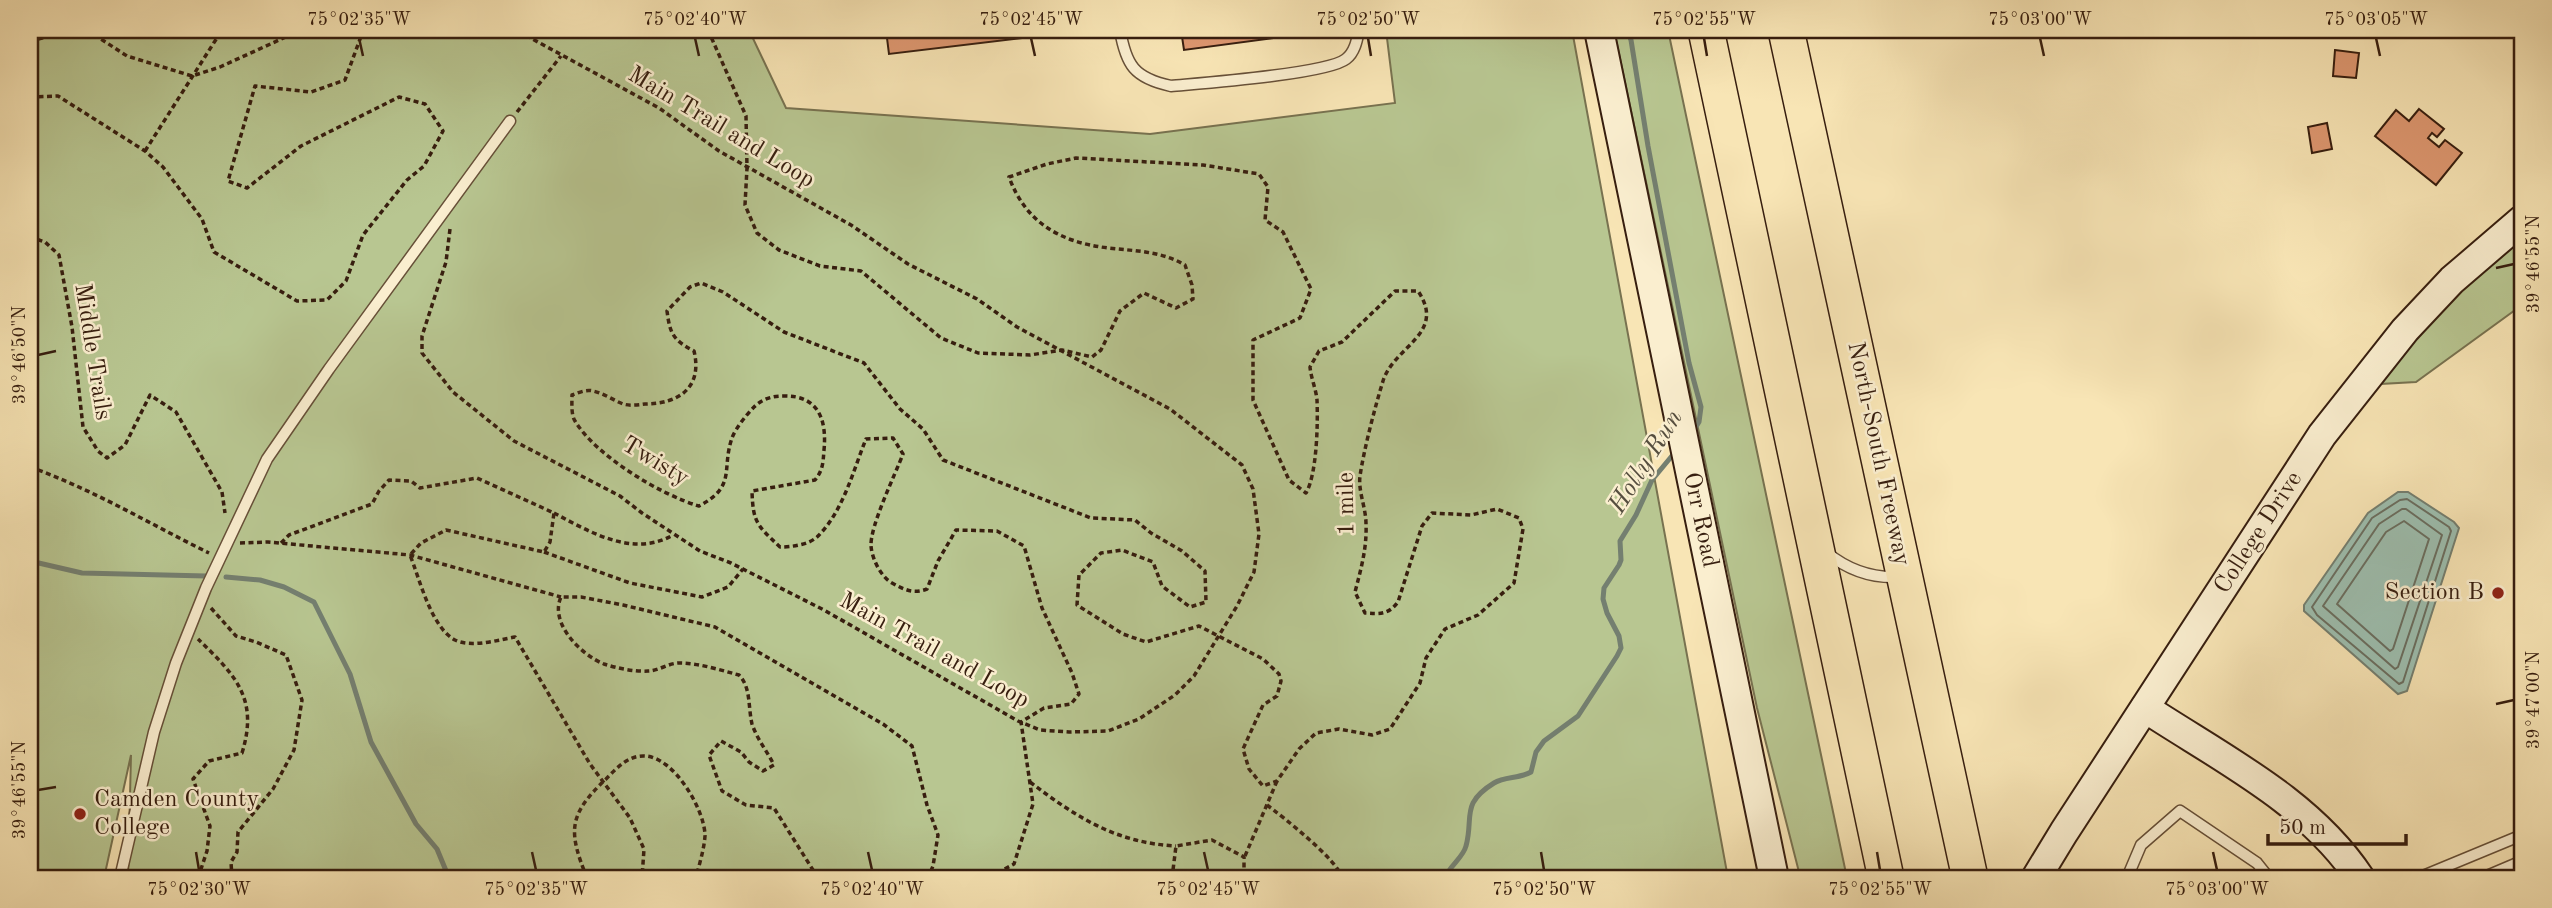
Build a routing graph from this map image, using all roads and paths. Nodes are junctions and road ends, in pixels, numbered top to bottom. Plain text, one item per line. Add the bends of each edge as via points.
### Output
1 (75, 30) edge
2 (87, 30) edge
3 (222, 30) edge
4 (301, 30) edge
5 (358, 30) edge
6 (516, 30) edge
7 (708, 30) edge
8 (1120, 30) edge
9 (1359, 30) edge
10 (1599, 30) edge
11 (1706, 30) edge
12 (1786, 30) edge
13 (30, 41) edge
14 (561, 56) junction
15 (192, 76) junction
16 (30, 97) edge
17 (510, 121) joint
18 (145, 151) junction
19 (747, 168) junction
20 (2522, 220) edge
21 (450, 228) dead end
22 (30, 237) edge
23 (30, 271) edge
24 (1062, 350) junction
25 (30, 467) edge
26 (554, 513) junction
27 (227, 521) dead end
28 (674, 534) junction
29 (229, 540) junction
30 (1813, 542) junction
31 (215, 543) dead end
32 (281, 543) junction
33 (544, 551) junction
34 (410, 555) junction
35 (743, 569) junction
36 (1905, 577) junction
37 (561, 597) junction
38 (202, 599) junction
39 (189, 631) junction
40 (1218, 637) junction
41 (2145, 708) junction
42 (1021, 722) junction
43 (604, 781) junction
44 (1277, 781) junction
45 (1030, 782) junction
46 (1266, 805) junction
47 (2522, 835) edge
48 (1175, 846) junction
49 (1244, 857) junction
50 (2522, 861) edge
51 (120, 878) edge
52 (198, 878) edge
53 (232, 878) edge
54 (587, 878) edge
55 (642, 878) edge
56 (696, 878) edge
57 (818, 878) edge
58 (928, 878) edge
59 (994, 878) edge
60 (1172, 878) edge
61 (1244, 878) edge
62 (1342, 878) edge
63 (1776, 878) edge
64 (1886, 878) edge
65 (1970, 878) edge
66 (2036, 878) edge
67 (2127, 878) edge
68 (2269, 878) edge
69 (2360, 878) edge
70 (2418, 878) edge
71 (2482, 878) edge

1 - 13 path
2 - 15 path via 127,56
3 - 15 path
4 - 15 path
5 - 18 path via 363,31 345,80 311,92 255,86 228,181 247,188 301,146 400,97 425,104 443,131 424,166 363,235 346,281 327,300 297,301 214,252 202,219 163,167
6 - 14 path, Main Trail and Loop
7 - 19 path via 746,116
8 - 9 lane via 1129,65 1152,82 1171,86 1319,69 1345,61
10 - 63 street, Orr Road
11 - 30 highway
12 - 36 highway, North-South Freeway
14 - 17 path
14 - 19 path, Main Trail and Loop via 659,108
15 - 18 path
16 - 18 path via 58,96
17 - 29 lane via 267,459
19 - 24 path, Main Trail and Loop
19 - 24 path via 745,205 757,233 779,250 820,266 862,271 941,338 978,353 1030,355
20 - 41 street, College Drive via 2452,281 2406,330 2322,435
21 - 28 path, Main Trail and Loop via 446,262 422,336 422,353 453,392 514,441 620,496
22 - 23 path, Middle Trails
22 - 27 path, Middle Trails via 45,242 59,255 83,427 99,451 107,458 125,445 150,394 176,412 222,492
24 - 40 path, Main Trail and Loop via 1170,409 1242,465 1254,489 1259,534 1254,572
24 - 44 path, 1 mile via 1092,357 1101,350 1120,311 1144,293 1176,308 1193,299 1185,265 1169,256 1059,236 1016,197 1009,177 1076,158 1203,165 1259,174 1268,187 1265,220 1283,232 1311,289 1300,318 1253,340 1253,400 1289,480 1306,493 1317,397 1310,367 1319,351 1342,342 1395,291 1418,291 1426,303 1428,319 1384,378 1360,478 1366,554 1355,592 1365,613 1391,611 1422,526 1432,513 1471,515 1497,509 1519,518 1523,529 1514,583 1478,615 1445,629 1426,658 1420,683 1390,729 1372,735 1339,729 1317,733 1299,749
25 - 31 path via 210,554
26 - 28 path via 609,541 645,544
26 - 32 path via 477,478 420,488 411,481 389,480 372,504 289,535
26 - 33 path via 550,542
28 - 35 path, Main Trail and Loop
29 - 32 path
29 - 38 lane
30 - 36 lane via 1848,567 1867,574
30 - 64 highway
32 - 34 path
33 - 34 path via 446,530 421,543
33 - 35 path via 630,583 702,597 728,587
34 - 37 path
34 - 43 path via 437,624 457,641 480,643 514,637
35 - 42 path, Main Trail and Loop
36 - 65 highway, North-South Freeway
37 - 57 path via 558,618 564,629 582,650 604,664 649,671 678,663 738,675 746,681 752,724 774,765 763,771 720,741 709,755 722,791 746,805 774,808
37 - 58 path via 623,604 715,627 883,724 912,746 938,835
38 - 39 lane
38 - 53 path via 236,636 286,655 302,700 294,750 273,789 238,832
39 - 51 lane via 154,732
39 - 52 path via 232,672 248,713 242,753 209,761 192,779 210,826
40 - 42 path, Main Trail and Loop via 1194,676 1139,719 1108,731 1069,732 1040,730
40 - 42 path, Twisty via 1199,626 1146,642 1123,634 1077,605 1079,575 1101,552 1122,550 1153,562 1162,586 1190,607 1206,602 1205,571 1135,520 1091,518 1064,510 943,460 923,429 900,409 864,363 784,332 701,283 690,287 667,311 678,343 694,351 697,363 684,394 670,402 625,405 590,390 572,395 574,419 589,439 645,482 699,506 717,497 727,475 732,437 755,406 772,396 797,396 814,406 826,433 822,471 814,480 752,491 753,514 760,528 780,547 815,539 836,512 866,439 893,438 903,454 871,545 877,566 888,580 907,591 927,589 956,530 997,531 1024,546 1042,608 1079,694 1071,704 1044,708
40 - 44 path via 1263,659 1279,674 1276,696 1264,705 1243,749 1249,769 1264,786
41 - 66 street, College Drive
41 - 69 street via 2305,814
42 - 45 path
43 - 54 path via 576,813 578,855
43 - 55 path via 630,818 644,849
43 - 56 path via 627,759 644,755 666,762 684,783 702,817 705,836
44 - 46 path
45 - 48 path via 1107,832
45 - 59 path via 1033,804 1021,845 1013,864
46 - 49 path
46 - 62 path via 1328,858
47 - 70 lane
48 - 49 path via 1212,840
48 - 60 path
49 - 61 path
50 - 71 lane
67 - 68 lane via 2141,845 2180,811 2257,863

